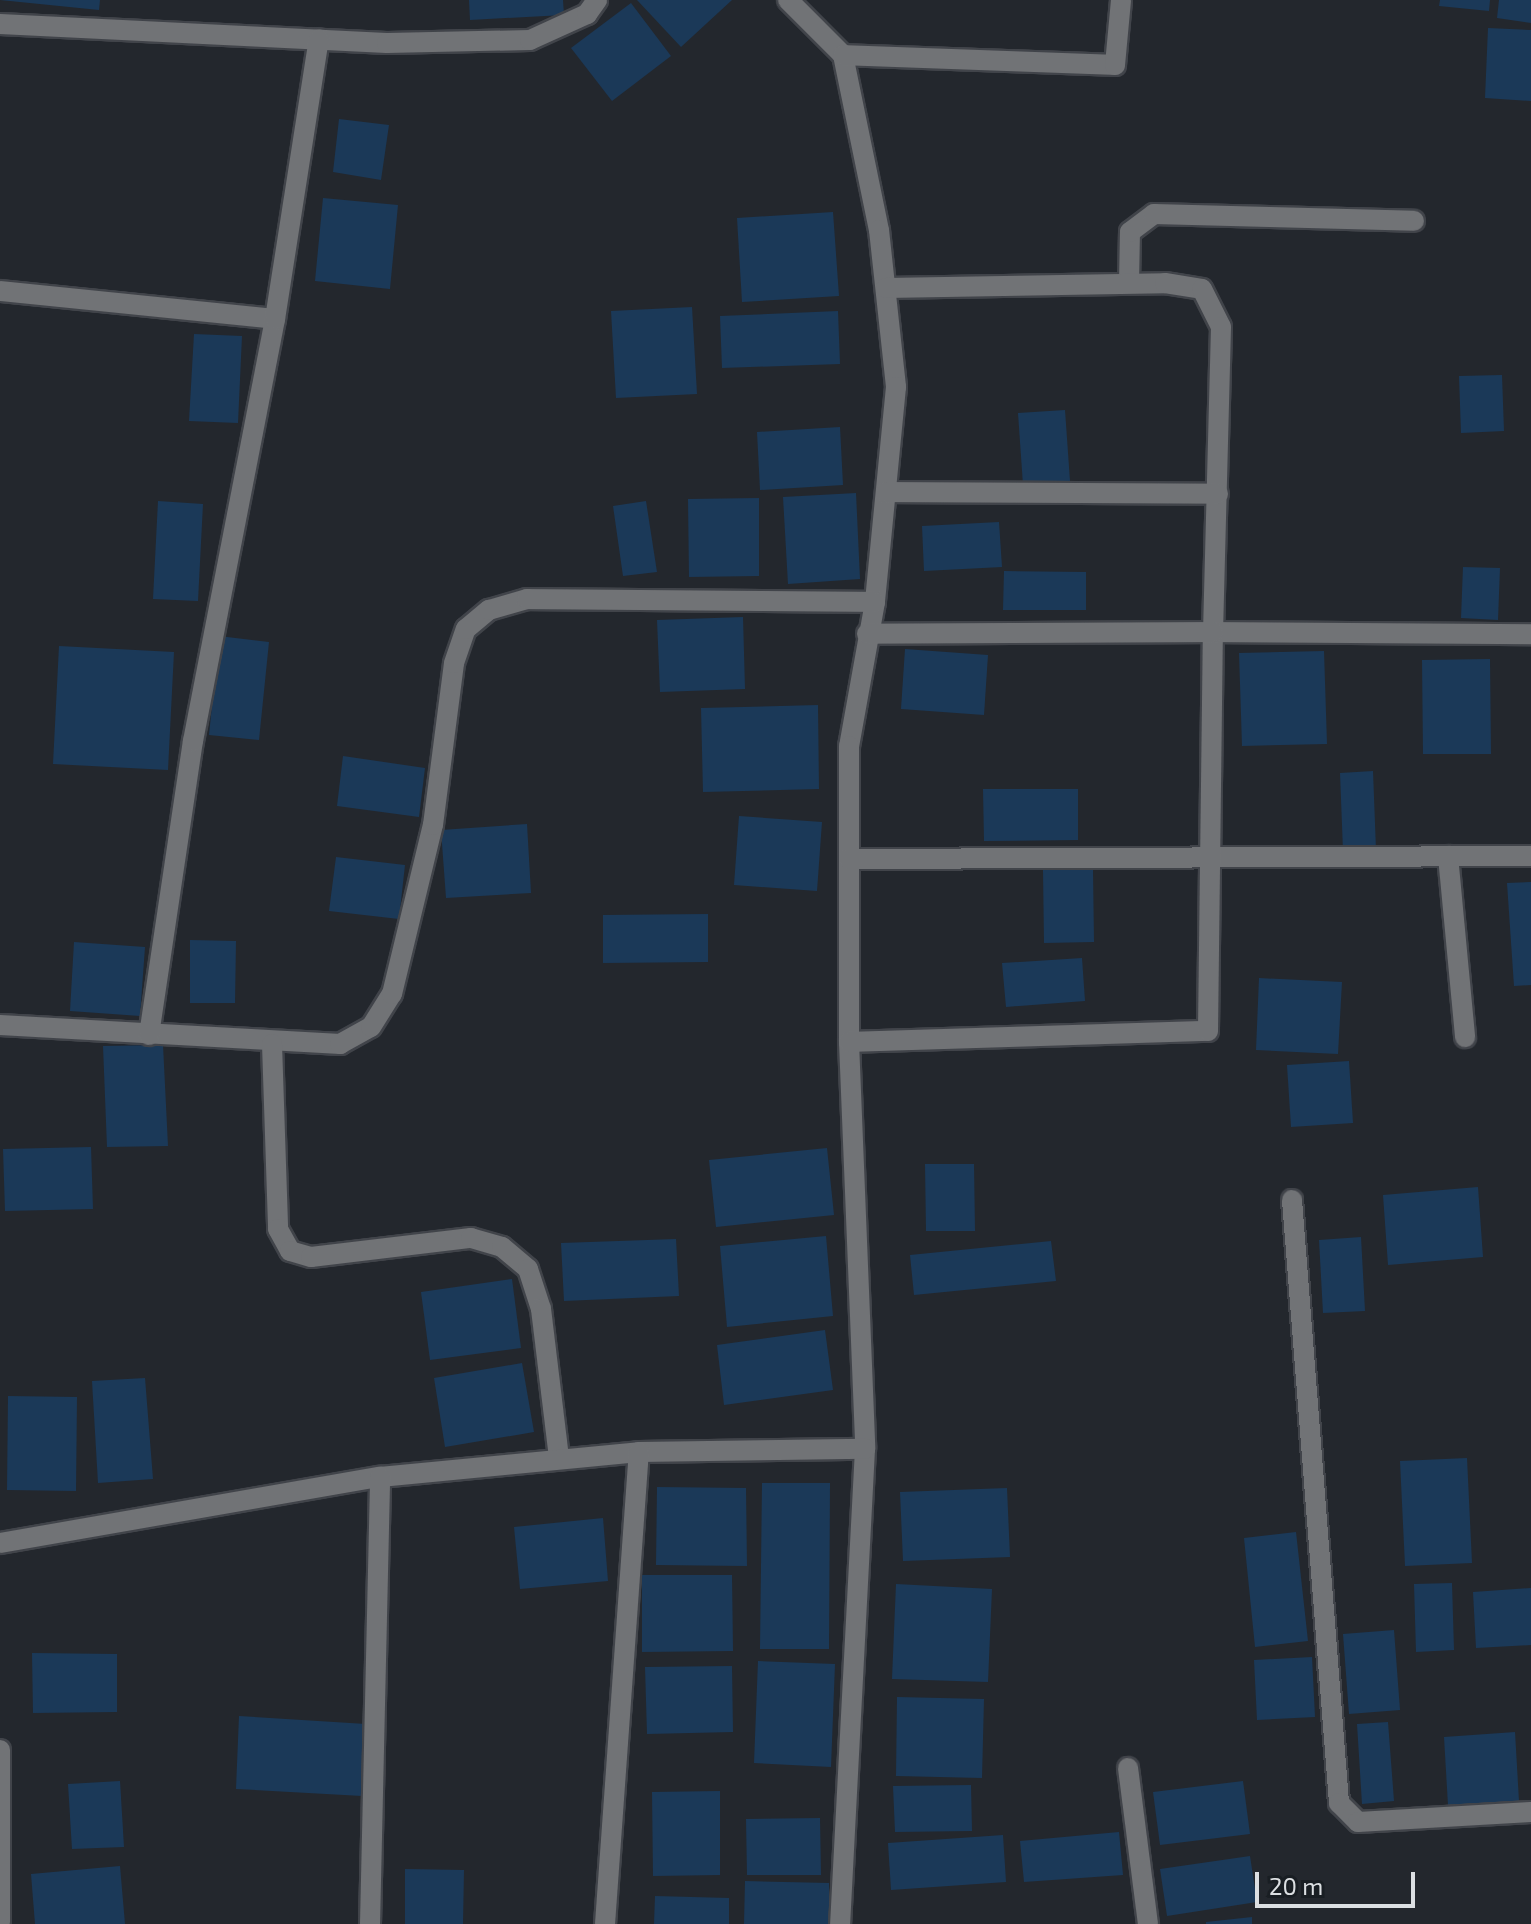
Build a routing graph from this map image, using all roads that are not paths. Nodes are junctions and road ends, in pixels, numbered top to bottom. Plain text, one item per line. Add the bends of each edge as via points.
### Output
1 (597, 0) edge
2 (788, 0) edge
3 (1121, 0) edge
4 (0, 24) edge
5 (319, 39) junction
6 (843, 55) junction
7 (1414, 221) dead end
8 (1129, 283) junction
9 (886, 288) junction
10 (0, 291) edge
11 (275, 319) junction
12 (886, 492) junction
13 (1218, 494) junction
14 (875, 602) junction
15 (1213, 632) junction
16 (867, 634) junction
17 (1531, 634) edge
18 (1448, 856) junction
19 (1531, 856) edge
20 (849, 859) junction
21 (1214, 860) junction
22 (0, 1025) edge
23 (149, 1035) junction
24 (1465, 1037) dead end
25 (849, 1042) junction
26 (272, 1044) junction
27 (1292, 1200) dead end
28 (865, 1449) junction
29 (639, 1452) junction
30 (559, 1458) junction
31 (380, 1477) junction
32 (0, 1543) edge
33 (0, 1750) edge
34 (1128, 1768) dead end
35 (1531, 1812) edge
36 (0, 1922) edge
37 (370, 1924) edge
38 (605, 1924) edge
39 (840, 1924) edge
40 (1148, 1924) edge

1 - 5 street via 587,14 530,40
2 - 6 street
3 - 6 street via 1115,65
4 - 5 street
5 - 11 street
6 - 9 street
7 - 8 street via 1154,214 1130,232
8 - 9 street
8 - 13 street via 1202,289 1221,327
9 - 12 street via 896,387
10 - 11 street
11 - 23 street via 193,741
12 - 13 street
12 - 14 street
13 - 15 street
14 - 16 street
14 - 26 street via 527,599 489,610 466,629 454,663 433,825 392,994 371,1027 340,1044
15 - 16 street
15 - 17 street
15 - 21 street
16 - 20 street via 849,746
18 - 19 street
18 - 21 street
18 - 24 street
20 - 21 street
20 - 25 street
21 - 25 street via 1208,1031
22 - 23 street
23 - 26 street
25 - 28 street
26 - 30 street via 278,1229 290,1251 311,1257 471,1238 502,1247 528,1269 541,1309
27 - 35 street via 1339,1803 1358,1822
28 - 29 street
28 - 39 street
29 - 30 street
29 - 38 street
30 - 31 street
31 - 32 street
31 - 37 street
33 - 36 street
34 - 40 street

